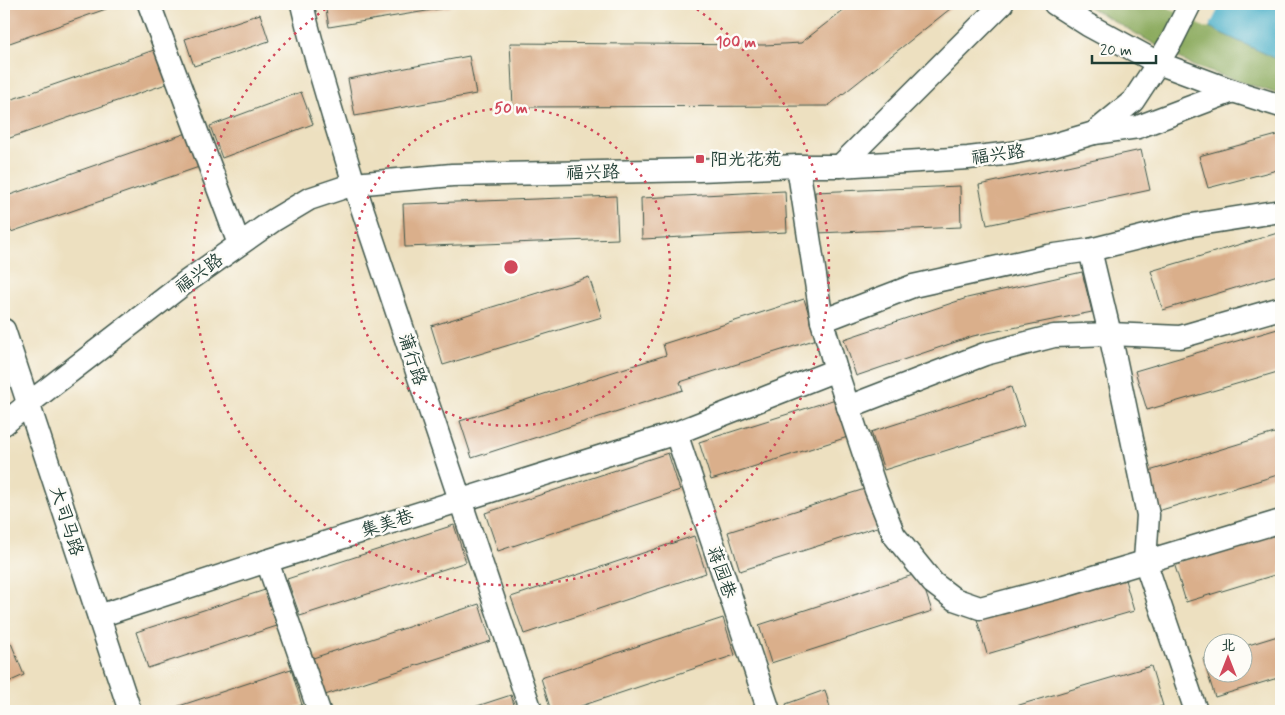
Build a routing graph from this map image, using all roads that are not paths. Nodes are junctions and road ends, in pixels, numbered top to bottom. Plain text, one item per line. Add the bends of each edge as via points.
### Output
1 (149, 4) edge
2 (302, 4) edge
3 (1002, 4) edge
4 (1055, 4) edge
5 (1190, 4) edge
6 (1158, 63) junction
7 (1233, 91) junction
8 (1281, 106) edge
9 (1094, 133) junction
10 (798, 166) junction
11 (840, 166) junction
12 (354, 184) junction
13 (1281, 210) edge
14 (239, 244) junction
15 (1090, 250) junction
16 (1281, 308) edge
17 (822, 320) junction
18 (4, 330) edge
19 (1110, 334) junction
20 (836, 370) junction
21 (28, 404) junction
22 (848, 407) junction
23 (4, 424) edge
24 (676, 433) junction
25 (460, 500) junction
26 (1281, 521) edge
27 (267, 561) junction
28 (1146, 561) junction
29 (99, 616) junction
30 (130, 711) edge
31 (319, 711) edge
32 (531, 711) edge
33 (769, 711) edge
34 (1196, 711) edge

1 - 14 street
2 - 12 street, 蒲行路
3 - 11 street
4 - 6 street
5 - 6 street, 福兴路
6 - 7 street
6 - 9 street, 福兴路 via 1133,101
7 - 8 street
7 - 9 street via 1138,127
9 - 11 street, 福兴路 via 1012,153
10 - 11 street, 福兴路
10 - 12 street, 福兴路 via 452,175
10 - 17 street
12 - 14 street, 福兴路 via 309,199
12 - 25 street, 蒲行路
13 - 15 street via 1186,226
14 - 21 street, 福兴路
15 - 17 street via 913,286
15 - 19 street
16 - 19 street via 1180,338
17 - 20 street
18 - 21 street, 大司马路
19 - 22 street via 1054,336 984,354
19 - 28 street via 1148,515
20 - 22 street
20 - 24 street, 集美巷
21 - 23 street, 福兴路
21 - 29 street, 大司马路
22 - 28 street via 894,534 933,583 954,600 980,608
24 - 25 street, 集美巷
24 - 33 street, 蒋园巷
25 - 27 street, 集美巷
25 - 32 street, 蒲行路
26 - 28 street
27 - 29 street, 集美巷
27 - 31 street
28 - 34 street
29 - 30 street, 大司马路

